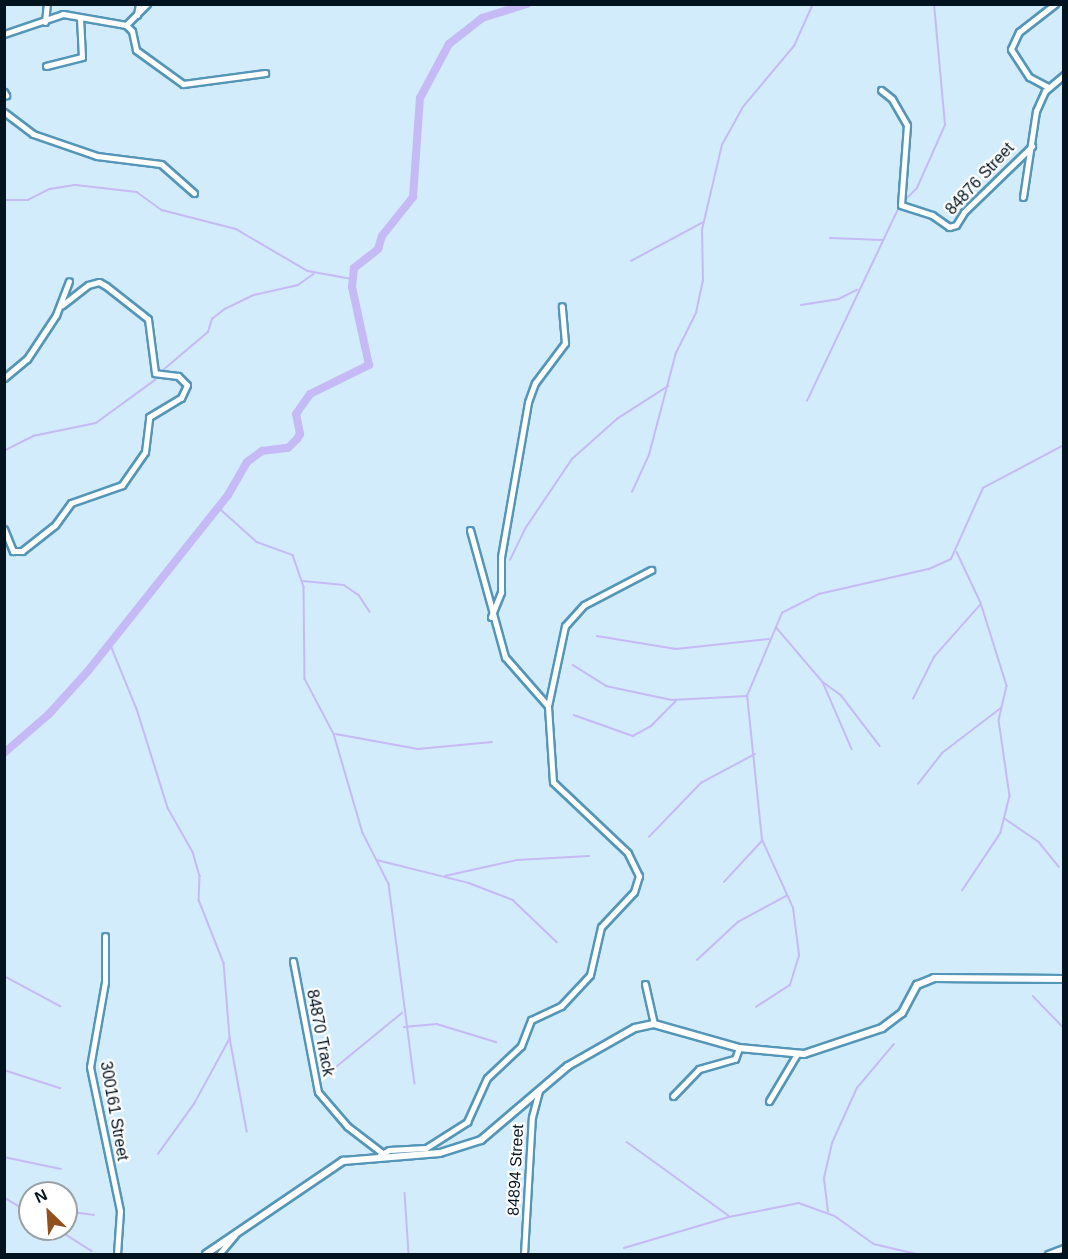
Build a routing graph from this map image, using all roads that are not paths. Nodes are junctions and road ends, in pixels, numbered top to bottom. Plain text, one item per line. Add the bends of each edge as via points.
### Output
1 (47, 4) edge
2 (139, 4) edge
3 (147, 4) edge
4 (1055, 4) edge
5 (137, 16) junction
6 (80, 17) junction
7 (45, 22) junction
8 (126, 25) junction
9 (4, 34) edge
10 (46, 66) dead end
11 (265, 73) dead end
12 (1064, 75) edge
13 (1048, 87) junction
14 (881, 90) dead end
15 (4, 112) edge
16 (1032, 146) junction
17 (194, 193) dead end
18 (1023, 196) dead end
19 (69, 281) dead end
20 (62, 305) junction
21 (562, 306) dead end
22 (4, 378) edge
23 (4, 529) edge
24 (470, 530) dead end
25 (651, 570) dead end
26 (492, 617) junction
27 (548, 705) junction
28 (105, 936) dead end
29 (293, 961) dead end
30 (1064, 979) edge
31 (645, 984) dead end
32 (654, 1024) junction
33 (739, 1048) junction
34 (797, 1054) junction
35 (540, 1088) junction
36 (673, 1096) dead end
37 (769, 1101) dead end
38 (381, 1154) junction
39 (235, 1233) junction
40 (1064, 1248) edge
41 (117, 1254) edge
42 (206, 1254) edge
43 (219, 1254) edge
44 (524, 1254) edge
45 (1048, 1254) edge

1 - 7 street
2 - 5 street
3 - 5 street
4 - 13 street via 1019,32 1011,49 1029,77
5 - 8 street
6 - 7 street via 63,14
6 - 8 street
6 - 10 street via 82,57
7 - 9 street
8 - 11 street via 132,31 136,50 183,84
12 - 13 street
13 - 16 street via 1036,111
14 - 16 street, 84876 Street via 892,99 907,126 901,206 932,215 948,227 956,225 964,212
15 - 17 street via 33,134 97,156 161,164
16 - 18 street
19 - 20 street
20 - 22 street via 27,359
20 - 23 street via 88,285 102,283 148,319 155,373 178,376 187,385 181,398 149,417 145,452 122,485 71,503 55,525 22,551 13,551
21 - 26 street via 565,343 535,383 528,402 501,557 501,592
24 - 26 street
25 - 27 street via 584,605 565,626
26 - 27 street via 510,666
27 - 38 street via 553,782 575,808 622,846 637,870 637,885 601,927 590,975 561,1006 531,1020 521,1046 487,1078 467,1122 426,1148
28 - 41 street, 300161 Street via 105,981 90,1068 120,1211
29 - 38 street, 84870 Track via 318,1092 347,1126
30 - 34 street via 934,978 917,985 902,1013 882,1028 827,1050
31 - 32 street
32 - 33 street
32 - 35 street via 604,1042
33 - 34 street
33 - 36 street via 735,1059 699,1069
34 - 37 street
35 - 38 street via 494,1132 467,1146 421,1156
35 - 44 street, 84894 Street via 532,1117
38 - 39 street via 333,1165
39 - 42 street
39 - 43 street
40 - 45 street

